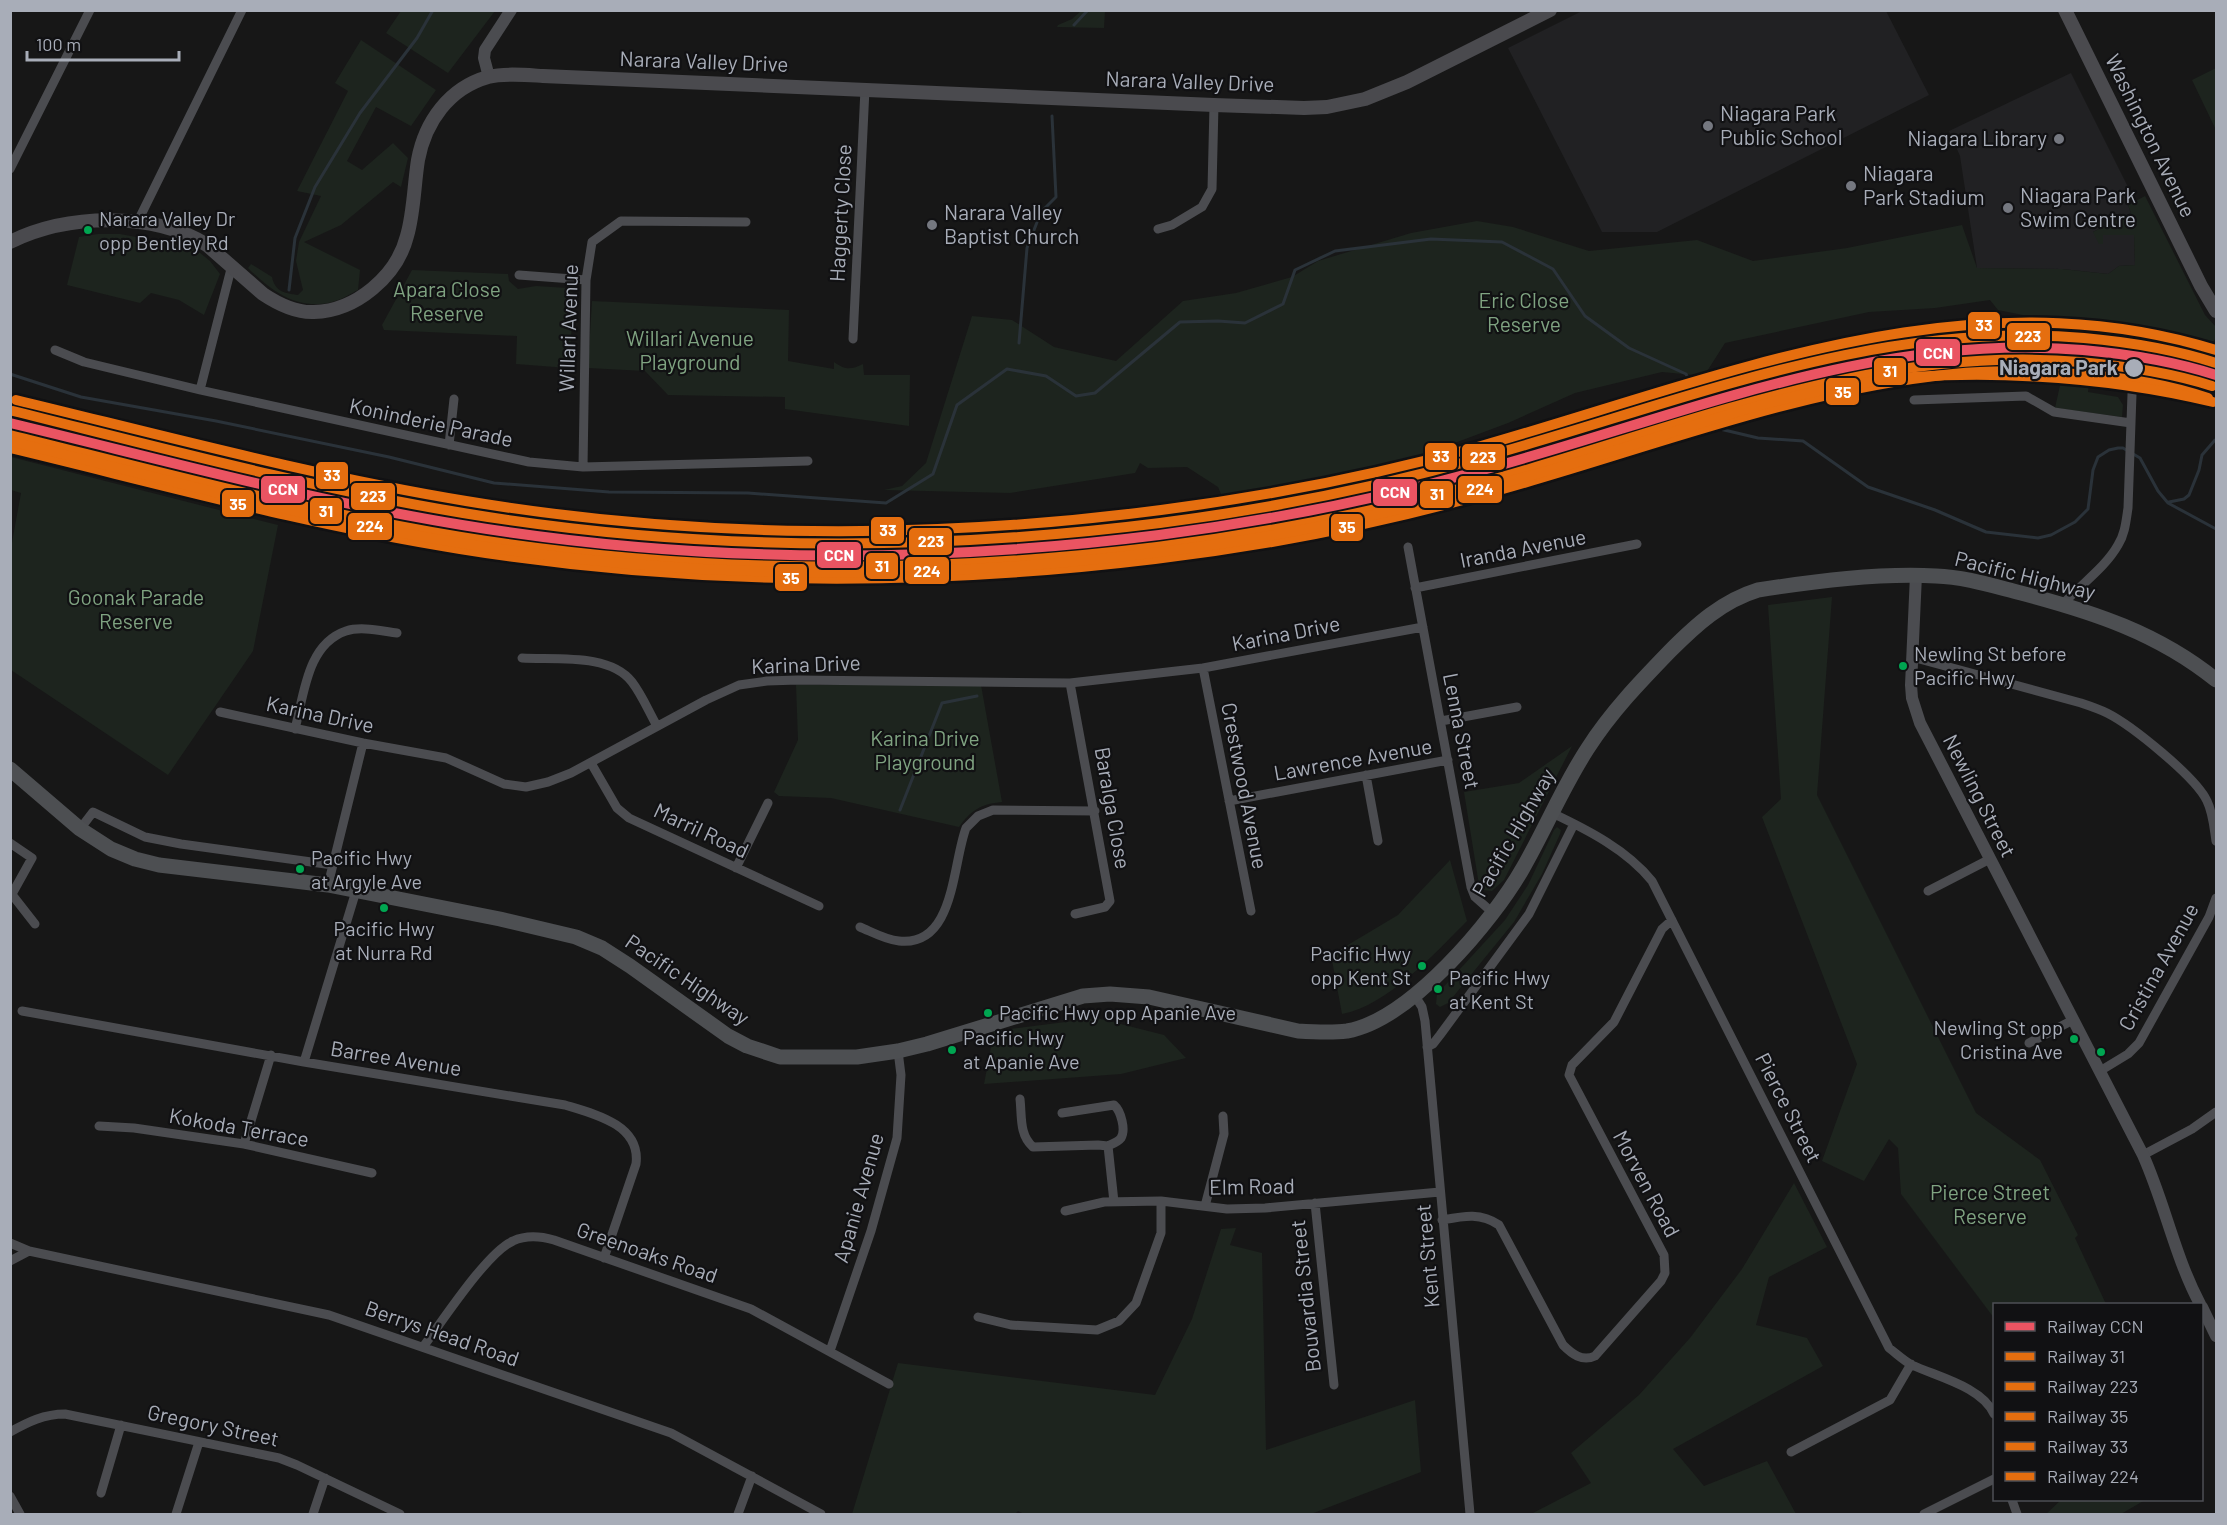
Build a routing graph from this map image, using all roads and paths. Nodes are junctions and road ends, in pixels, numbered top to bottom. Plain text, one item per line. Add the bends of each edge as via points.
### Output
1 (90, 10) edge
2 (242, 10) edge
3 (511, 10) edge
4 (2065, 10) edge
5 (1548, 11) edge
6 (489, 77) junction
7 (865, 89) junction
8 (1214, 105) junction
9 (11, 163) edge
10 (746, 222) dead end
11 (137, 223) junction
12 (1158, 229) dead end
13 (10, 242) edge
14 (231, 265) junction
15 (519, 275) dead end
16 (586, 280) junction
17 (2217, 311) edge
18 (853, 339) dead end
19 (55, 350) dead end
20 (200, 390) junction
21 (2132, 394) dead end
22 (454, 399) dead end
23 (1914, 400) dead end
24 (2131, 423) junction
25 (449, 445) junction
26 (808, 461) dead end
27 (583, 467) junction
28 (1637, 544) dead end
29 (1408, 547) dead end
30 (1916, 576) junction
31 (1415, 588) junction
32 (2063, 604) junction
33 (1423, 627) junction
34 (397, 633) dead end
35 (1912, 657) junction
36 (522, 658) dead end
37 (1203, 668) junction
38 (2217, 680) edge
39 (1070, 683) junction
40 (1517, 707) dead end
41 (220, 712) dead end
42 (1441, 721) junction
43 (657, 726) junction
44 (295, 729) junction
45 (363, 743) junction
46 (1448, 760) junction
47 (591, 763) junction
48 (10, 770) edge
49 (1366, 775) junction
50 (1229, 801) junction
51 (768, 803) dead end
52 (1095, 811) junction
53 (1552, 813) junction
54 (1574, 824) junction
55 (80, 829) junction
56 (1378, 841) dead end
57 (2217, 841) edge
58 (10, 843) edge
59 (1990, 859) junction
60 (333, 865) junction
61 (736, 867) junction
62 (328, 885) junction
63 (356, 891) junction
64 (1928, 891) dead end
65 (11, 893) edge
66 (2217, 898) edge
67 (819, 906) dead end
68 (1251, 911) dead end
69 (1075, 914) dead end
70 (1493, 914) junction
71 (1672, 920) junction
72 (35, 924) dead end
73 (860, 927) dead end
74 (1414, 996) junction
75 (22, 1011) dead end
76 (2073, 1020) junction
77 (2029, 1043) dead end
78 (1427, 1047) junction
79 (898, 1051) junction
80 (271, 1055) junction
81 (304, 1062) junction
82 (2100, 1071) junction
83 (1020, 1099) dead end
84 (2217, 1112) edge
85 (1062, 1113) dead end
86 (1223, 1116) dead end
87 (99, 1126) dead end
88 (244, 1144) junction
89 (1108, 1146) junction
90 (2143, 1155) junction
91 (372, 1173) dead end
92 (1440, 1192) junction
93 (1161, 1201) junction
94 (1114, 1202) junction
95 (1315, 1203) junction
96 (1205, 1206) junction
97 (1065, 1211) dead end
98 (1442, 1220) junction
99 (10, 1243) edge
100 (29, 1251) junction
101 (604, 1258) junction
102 (10, 1261) edge
103 (2200, 1303) edge
104 (2203, 1310) edge
105 (978, 1317) dead end
106 (2217, 1336) edge
107 (423, 1347) junction
108 (830, 1351) junction
109 (1911, 1364) junction
110 (889, 1384) dead end
111 (1334, 1385) dead end
112 (1993, 1410) edge
113 (121, 1425) junction
114 (10, 1432) edge
115 (199, 1442) junction
116 (1791, 1452) dead end
117 (752, 1476) junction
118 (325, 1478) junction
119 (1993, 1480) edge
120 (100, 1493) dead end
121 (10, 1496) edge
122 (20, 1515) edge
123 (176, 1515) edge
124 (313, 1515) edge
125 (400, 1515) edge
126 (738, 1515) edge
127 (821, 1515) edge
128 (1470, 1515) edge
129 (1924, 1515) edge

1 - 9 street
2 - 11 street
3 - 6 street via 485,50 483,58
4 - 17 main road, Washington Avenue
5 - 8 main road, Narara Valley Drive via 1365,99 1304,108
6 - 7 main road, Narara Valley Drive via 522,75
6 - 14 main road, Narara Valley Drive via 458,92 428,126 418,159 408,235 396,263 379,283 342,306 303,311 263,294
7 - 8 main road, Narara Valley Drive
7 - 18 street, Haggerty Close
8 - 12 street via 1212,189 1202,207
10 - 16 street, Willari Avenue via 621,221 592,242
11 - 13 main road, Narara Valley Drive via 68,223
11 - 14 main road, Narara Valley Drive via 197,238
14 - 20 street
15 - 16 street
16 - 27 street, Willari Avenue
19 - 20 street, Koninderie Parade via 84,362
20 - 25 street, Koninderie Parade
21 - 24 street
22 - 25 street
23 - 24 street via 2026,396 2054,412
24 - 32 street via 2128,508 2119,544
25 - 27 street, Koninderie Parade via 529,462
26 - 27 street, Koninderie Parade
28 - 31 street, Iranda Avenue
29 - 31 street, Lenna Street
30 - 32 main road, Pacific Highway via 1953,577
30 - 35 street, Newling Street
30 - 53 main road, Pacific Highway via 1858,578 1758,590 1728,602 1684,637 1620,704 1587,750
31 - 33 street, Lenna Street
32 - 38 main road, Pacific Highway via 2173,648
33 - 37 street, Karina Drive
33 - 42 street, Lenna Street
34 - 44 street via 348,630 325,644 313,662
35 - 57 street via 2108,713 2201,790 2211,810
35 - 59 street, Newling Street via 1912,698 1920,723
36 - 43 street via 597,662 615,668 632,682
37 - 39 street, Karina Drive
37 - 50 street, Crestwood Avenue
39 - 43 street, Karina Drive via 767,681 739,685
39 - 52 street, Baralga Close
40 - 42 street
41 - 44 street, Karina Drive
42 - 46 street, Lenna Street
43 - 47 street, Karina Drive
44 - 45 street, Karina Drive
45 - 47 street, Karina Drive via 446,758 504,784 526,787
45 - 60 street
46 - 49 street, Lawrence Avenue
46 - 70 street, Lenna Street via 1471,887 1475,897
47 - 61 street, Marril Road via 622,813
48 - 55 main road, Pacific Highway
49 - 50 street, Lawrence Avenue
49 - 56 street
50 - 68 street, Crestwood Avenue
51 - 61 street
52 - 69 street, Baralga Close via 1110,900 1105,907
52 - 73 street via 1001,809 985,813 966,828 947,905 930,934 898,941
53 - 54 street, Pierce Street
53 - 70 main road, Pacific Highway
54 - 71 street, Pierce Street via 1642,869
54 - 78 street via 1518,932
55 - 60 street via 93,812 145,837
55 - 62 main road, Pacific Highway via 123,855 159,865
58 - 65 street via 32,858
59 - 64 street
59 - 76 street, Newling Street
60 - 62 street
61 - 67 street, Marril Road
62 - 63 main road, Pacific Highway
63 - 79 main road, Pacific Highway via 576,937 630,966 728,1036 763,1052 822,1059
63 - 81 street
65 - 72 street
66 - 82 street, Cristina Avenue via 2139,1043
70 - 74 main road, Pacific Highway
71 - 98 street, Morven Road via 1662,928 1614,1022 1569,1070 1570,1080 1664,1256 1665,1273 1661,1281 1595,1356 1583,1358 1563,1345 1499,1225 1478,1215
71 - 109 street, Pierce Street via 1889,1348
74 - 78 street, Kent Street via 1422,1007
74 - 79 main road, Pacific Highway via 1381,1018 1349,1030 1322,1032 1298,1031 1149,997 1083,996
75 - 80 street, Barree Avenue
76 - 77 street
76 - 82 street, Newling Street
78 - 92 street, Kent Street
79 - 108 street, Apanie Avenue via 901,1075 897,1137 871,1231
80 - 81 street, Barree Avenue
80 - 88 street
81 - 101 street, Barree Avenue via 565,1105 620,1127 629,1134 638,1154
82 - 90 street, Newling Street
83 - 89 street via 1023,1132 1033,1147
84 - 90 street
85 - 89 street via 1118,1108 1123,1131
86 - 96 street via 1224,1134
87 - 88 street, Kokoda Terrace
88 - 91 street, Kokoda Terrace
89 - 94 street
90 - 103 street, Newling Street via 2167,1215 2178,1256
92 - 95 street, Elm Road
92 - 98 street, Kent Street
93 - 94 street, Elm Road
93 - 96 street, Elm Road
93 - 105 street via 1161,1233 1136,1302 1119,1321 1097,1330 1011,1325
94 - 97 street, Elm Road
95 - 96 street, Elm Road via 1227,1209
95 - 111 street, Bouvardia Street
98 - 128 street, Kent Street
99 - 100 street, Berrys Head Road
100 - 102 street
100 - 107 street, Berrys Head Road via 329,1315
101 - 107 street, Greenoaks Road via 535,1236 513,1240 487,1263
101 - 108 street, Greenoaks Road via 739,1304
104 - 106 street, Newling Street
107 - 117 street, Berrys Head Road via 671,1433
108 - 110 street, Greenoaks Road
109 - 112 street, Pierce Street via 1976,1394
109 - 116 street via 1890,1400
113 - 114 street, Gregory Street via 51,1414
113 - 115 street, Gregory Street
113 - 120 street
115 - 118 street, Gregory Street via 270,1456
115 - 123 street
117 - 126 street
117 - 127 street, Berrys Head Road
118 - 124 street
118 - 125 street, Gregory Street
119 - 129 street
121 - 122 street

